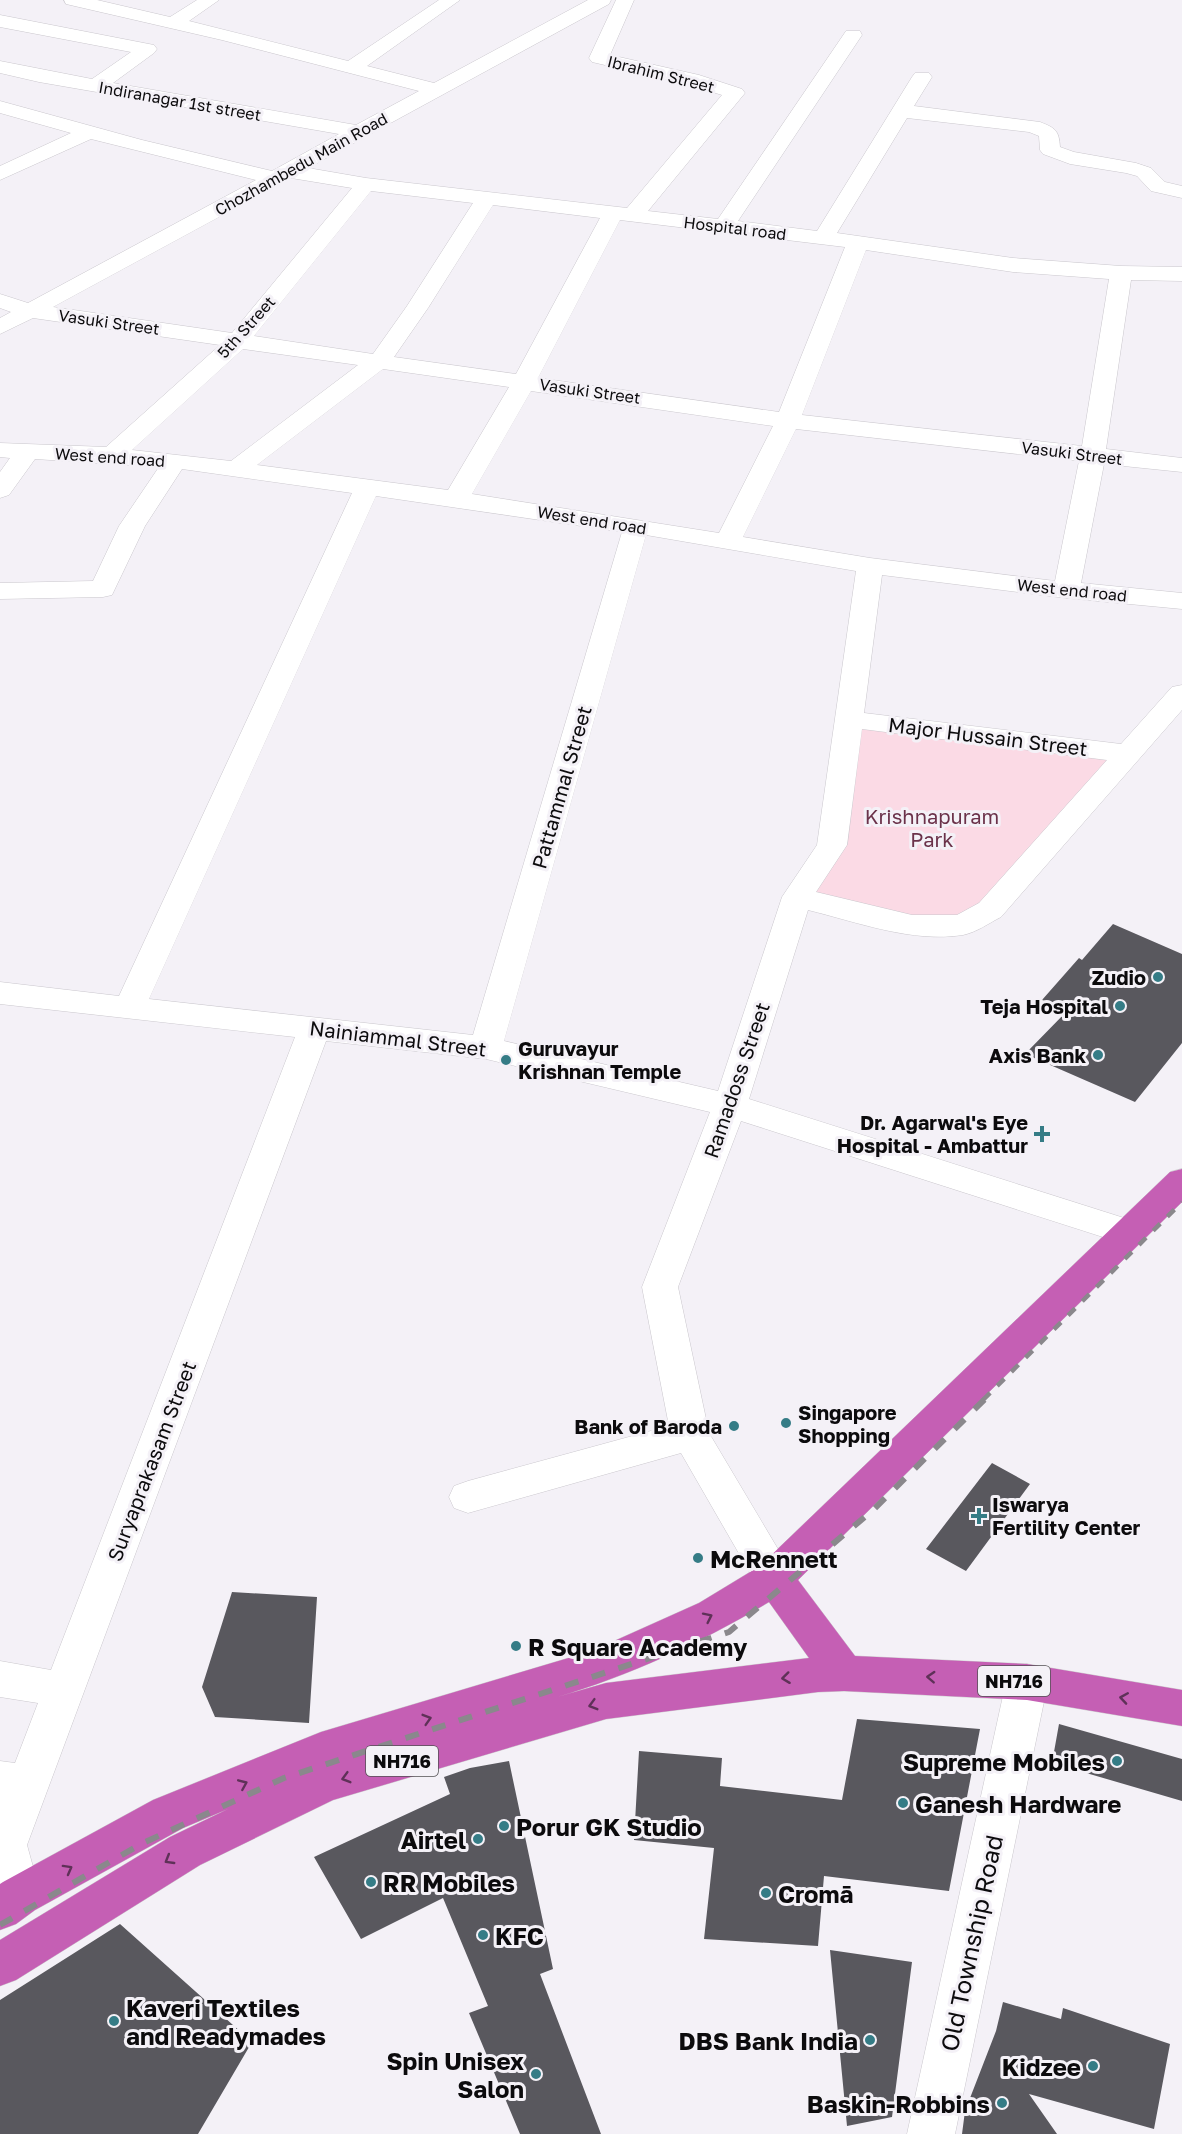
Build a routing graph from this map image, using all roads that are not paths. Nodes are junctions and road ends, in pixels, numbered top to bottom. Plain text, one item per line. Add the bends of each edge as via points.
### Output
1 (210, 0) edge
2 (451, 0) edge
3 (602, 0) edge
4 (625, 0) edge
5 (80, 1) edge
6 (0, 21) edge
7 (177, 24) junction
8 (853, 35) dead end
9 (147, 49) junction
10 (0, 67) edge
11 (351, 68) junction
12 (922, 77) dead end
13 (96, 86) junction
14 (437, 90) junction
15 (0, 107) edge
16 (902, 111) junction
17 (89, 132) junction
18 (360, 132) junction
19 (0, 174) edge
20 (282, 174) junction
21 (366, 184) junction
22 (1176, 192) edge
23 (487, 198) junction
24 (623, 214) junction
25 (724, 226) junction
26 (823, 239) junction
27 (858, 242) junction
28 (1121, 273) junction
29 (1182, 274) edge
30 (0, 301) edge
31 (31, 311) junction
32 (0, 327) edge
33 (239, 339) junction
34 (380, 360) junction
35 (524, 382) junction
36 (788, 420) junction
37 (0, 450) edge
38 (27, 452) junction
39 (111, 455) junction
40 (1093, 455) junction
41 (175, 461) junction
42 (1182, 465) edge
43 (236, 469) junction
44 (368, 486) junction
45 (0, 490) edge
46 (456, 499) junction
47 (636, 526) junction
48 (727, 543) junction
49 (870, 566) junction
50 (1066, 590) junction
51 (0, 591) edge
52 (1182, 601) edge
53 (1182, 693) edge
54 (848, 719) junction
55 (1128, 754) junction
56 (797, 897) junction
57 (0, 993) edge
58 (129, 1008) junction
59 (315, 1027) junction
60 (486, 1048) junction
61 (730, 1105) junction
62 (1182, 1181) edge
63 (1131, 1233) junction
64 (690, 1436) junction
65 (468, 1497) dead end
66 (774, 1578) junction
67 (844, 1673) junction
68 (0, 1679) edge
69 (1027, 1682) junction
70 (64, 1690) junction
71 (1182, 1708) edge
72 (14, 1782) edge
73 (10, 1903) edge
74 (0, 1965) edge
75 (931, 2134) edge

1 - 7 street
2 - 11 street
3 - 14 street, Chozhambedu Main Road
4 - 24 street, Ibrahim Street via 599,58 735,93
5 - 7 street
6 - 9 street
7 - 9 street
7 - 11 street
8 - 25 street
9 - 13 street
10 - 13 street, Indiranagar 1st street
11 - 14 street
12 - 16 street
13 - 18 street, Indiranagar 1st street
14 - 18 street, Chozhambedu Main Road
15 - 17 street, Hospital road
16 - 22 street via 1045,129 1050,133 1050,150 1070,158 1129,167 1144,172 1158,188
16 - 26 street
17 - 19 street
17 - 20 street, Hospital road
18 - 20 street, Chozhambedu Main Road
20 - 21 street, Hospital road
20 - 31 street, Chozhambedu Main Road
21 - 23 street, Hospital road
21 - 33 street, 5th Street
23 - 24 street, Hospital road
23 - 34 street
24 - 25 street, Hospital road
24 - 35 street
25 - 26 street, Hospital road
26 - 27 street, Hospital road
27 - 28 street, Hospital road via 1013,265
27 - 36 street
28 - 29 street, Hospital road
28 - 40 street
30 - 31 street, Vasuki Street
31 - 32 street, Chozhambedu Main Road
31 - 33 street, Vasuki Street
33 - 34 street, Vasuki Street
33 - 39 street, 5th Street
34 - 35 street, Vasuki Street
34 - 43 street
35 - 36 street, Vasuki Street
35 - 46 street
36 - 40 street, Vasuki Street
36 - 48 street
37 - 38 street, West end road
38 - 39 street, West end road
38 - 45 street
39 - 41 street, West end road
40 - 42 street, Vasuki Street
40 - 50 street
41 - 43 street, West end road
41 - 51 street via 132,526 103,589
43 - 44 street, West end road
44 - 46 street, West end road
44 - 58 street
46 - 47 street, West end road
47 - 48 street, West end road
47 - 60 street, Pattammal Street
48 - 49 street, West end road
49 - 50 street, West end road
49 - 54 street, Ramadoss Street
50 - 52 street, West end road
53 - 55 street
54 - 55 street, Major Hussain Street
54 - 56 street, Ramadoss Street via 832,844
55 - 56 street via 990,910 962,925 912,925
56 - 61 street, Ramadoss Street
57 - 58 street, Nainiammal Street
58 - 59 street, Nainiammal Street
59 - 60 street, Nainiammal Street
59 - 70 street, Suryaprakasam Street
60 - 61 street, Nainiammal Street
61 - 63 street, Nainiammal Street
61 - 64 street, Ramadoss Street via 660,1287
62 - 63 highway, NH716
63 - 66 highway, NH716
64 - 65 street
64 - 66 street, Ramadoss Street
66 - 67 highway
73 -> 66 highway, NH716 via 179,1810 321,1751 602,1666 713,1615
69 -> 67 highway, NH716
67 -> 74 highway, NH716 via 606,1701 323,1784 185,1851
68 - 70 street
71 -> 69 highway, NH716
69 - 75 street, Old Township Road
70 - 72 street, Suryaprakasam Street
72 - 73 street, Suryaprakasam Street via 5,1845

